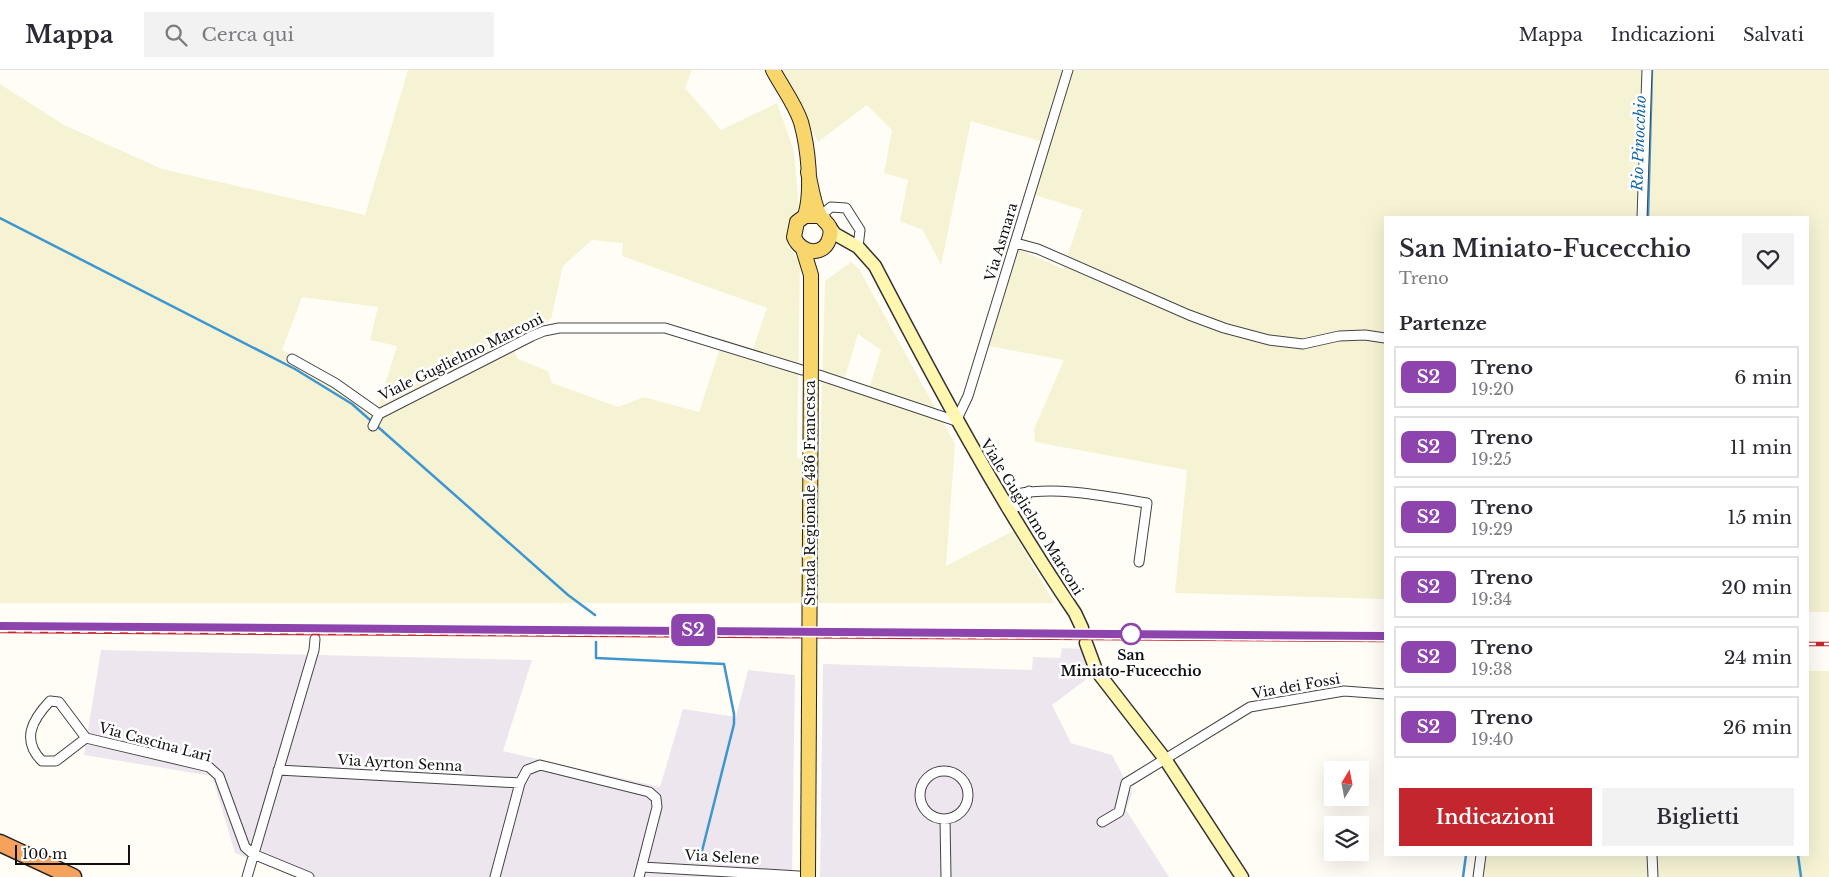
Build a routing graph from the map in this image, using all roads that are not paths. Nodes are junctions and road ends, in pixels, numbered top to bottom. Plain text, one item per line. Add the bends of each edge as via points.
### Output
1 (773, 70) edge
2 (1068, 70) edge
3 (1647, 70) edge
4 (808, 172) junction
5 (805, 216) junction
6 (1642, 216) edge
7 (825, 221) junction
8 (1016, 243) junction
9 (856, 246) junction
10 (822, 248) junction
11 (803, 249) junction
12 (812, 290) junction
13 (1384, 338) edge
14 (292, 359) dead end
15 (802, 370) dead end
16 (819, 375) dead end
17 (956, 421) junction
18 (1030, 491) junction
19 (1016, 494) junction
20 (1000, 496) junction
21 (1023, 504) junction
22 (1007, 510) junction
23 (1023, 534) junction
24 (1139, 562) dead end
25 (1082, 628) dead end
26 (315, 639) tunnel mouth
27 (1086, 643) dead end
28 (1384, 694) edge
29 (86, 738) junction
30 (1166, 759) junction
31 (278, 770) junction
32 (520, 783) junction
33 (946, 819) junction
34 (1102, 822) dead end
35 (0, 843) edge
36 (0, 854) edge
37 (253, 854) junction
38 (1480, 856) edge
39 (1652, 856) edge
40 (642, 868) junction
41 (774, 876) edge
42 (50, 877) edge
43 (73, 877) edge
44 (247, 877) edge
45 (308, 877) edge
46 (495, 877) edge
47 (639, 877) edge
48 (804, 877) edge
49 (946, 877) edge
50 (1242, 877) edge
51 (1478, 877) edge
52 (1653, 877) edge

1 - 4 main road, Strada Regionale 436 Francesca via 800,121
2 - 8 street, Via Asmara
3 - 6 street
4 - 5 main road, Strada Regionale 436 Francesca
4 - 7 main road, Strada Regionale 436 Francesca
5 - 7 main road
5 - 11 main road, Strada Regionale 436 Francesca via 797,222 793,232
7 - 9 street, Viale Guglielmo Marconi via 834,234
7 - 9 street via 826,212 831,207 846,208 860,230
7 - 10 main road, Strada Regionale 436 Francesca via 830,238
8 - 13 street via 1038,248 1189,315 1269,340 1303,344 1339,336
8 - 17 street, Via Asmara via 968,396
9 - 10 street via 834,243
9 - 17 street, Viale Guglielmo Marconi via 875,266
10 - 11 main road via 812,252
10 - 12 main road, Strada Regionale 436 Francesca
11 - 12 main road, Strada Regionale 436 Francesca
12 - 48 main road, Strada Regionale 436 Francesca, bridge
14 - 15 street, Viale Guglielmo Marconi via 335,383 376,419 532,336 552,329 665,328
16 - 17 street
17 - 20 street, Viale Guglielmo Marconi
18 - 19 street
18 - 21 street
18 - 24 street via 1072,491 1147,503
19 - 20 street
19 - 22 street
20 - 22 street, Viale Guglielmo Marconi
21 - 22 street
21 - 23 street
22 - 23 street, Viale Guglielmo Marconi
23 - 25 street, Viale Guglielmo Marconi
26 - 31 street
27 - 30 street via 1096,670
28 - 30 street, Via dei Fossi via 1344,691 1250,707
29 - 29 street, Via Cascina Lari via 56,761 42,761 32,751 30,733 37,714 50,701 59,702
29 - 37 street, Via Cascina Lari via 209,767 219,776 245,847
30 - 34 street, Via dei Fossi via 1126,783 1119,812
30 - 50 street
31 - 32 street, Via Ayrton Senna
31 - 37 street
32 - 40 street via 527,770 540,765 649,792 656,798 657,807
32 - 46 street
33 - 33 street via 961,813 966,806 968,790 960,776 945,770 925,780 920,795 931,815
33 - 49 street
35 - 43 highway
36 - 42 highway
37 - 44 street
37 - 45 street
38 - 51 street
39 - 52 street
40 - 41 street, Via Selene
40 - 47 street
41 - 48 street, Via Selene

